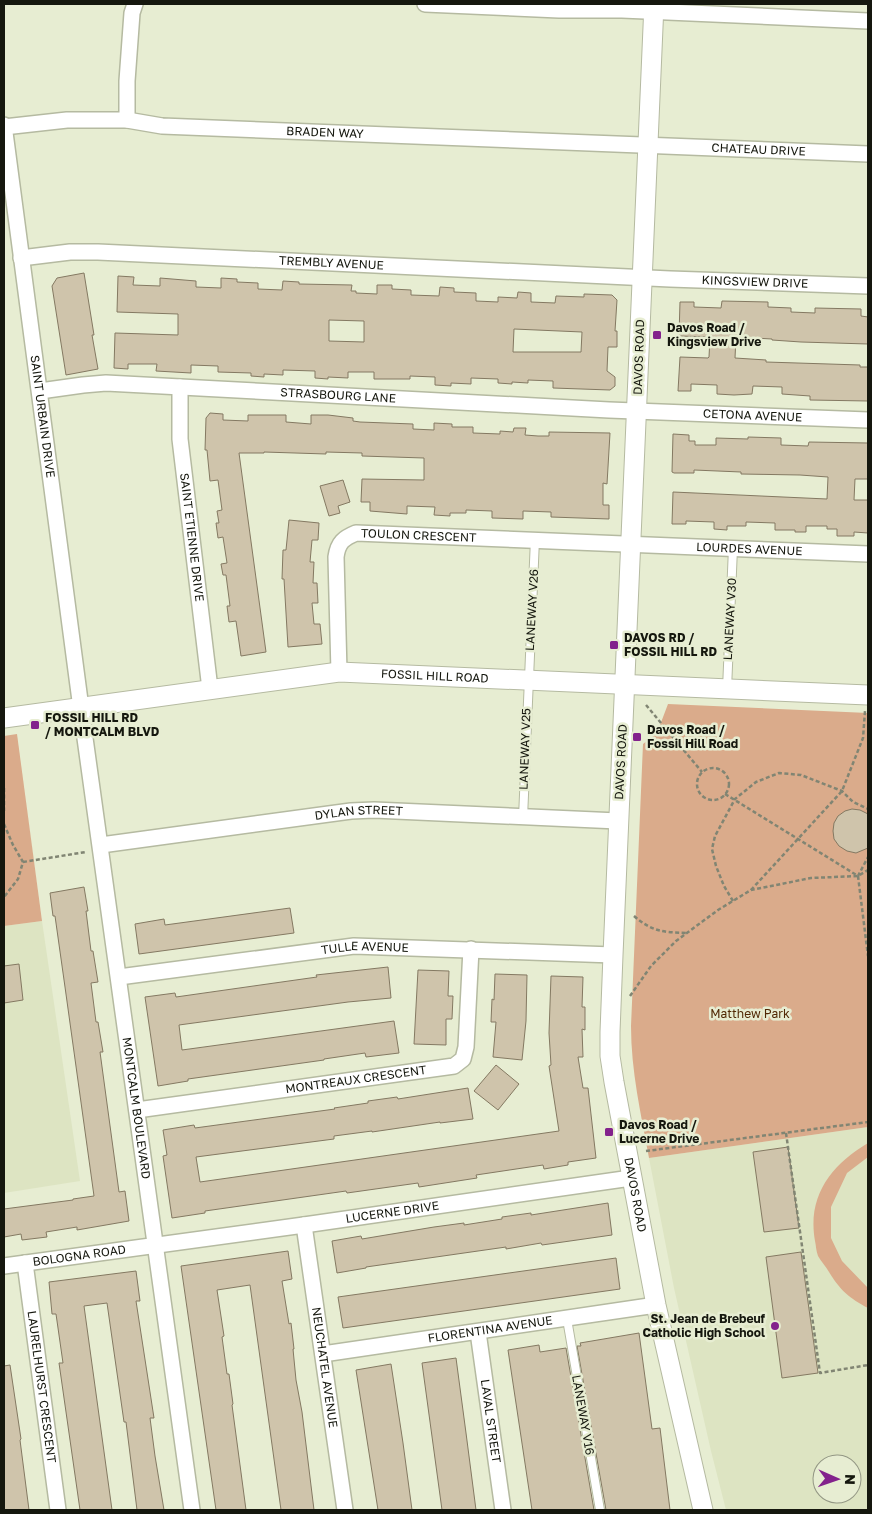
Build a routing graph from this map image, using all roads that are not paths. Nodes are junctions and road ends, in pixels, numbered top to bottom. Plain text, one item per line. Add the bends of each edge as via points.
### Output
1 (135, 4) edge
2 (425, 4) edge
3 (559, 7) edge
4 (654, 8) edge
5 (868, 21) edge
6 (127, 120) junction
7 (4, 126) edge
8 (648, 145) junction
9 (868, 154) edge
10 (22, 258) junction
11 (642, 277) junction
12 (868, 286) edge
13 (180, 387) junction
14 (40, 391) junction
15 (637, 411) junction
16 (868, 420) edge
17 (535, 539) junction
18 (631, 544) junction
19 (733, 548) junction
20 (868, 554) edge
21 (339, 672) junction
22 (528, 680) junction
23 (624, 684) junction
24 (210, 688) junction
25 (727, 689) junction
26 (867, 703) edge
27 (81, 707) junction
28 (4, 718) edge
29 (523, 818) junction
30 (618, 822) junction
31 (95, 848) junction
32 (471, 949) junction
33 (612, 956) junction
34 (119, 977) junction
35 (137, 1110) junction
36 (631, 1178) junction
37 (304, 1225) junction
38 (155, 1245) junction
39 (25, 1263) junction
40 (4, 1266) edge
41 (656, 1306) junction
42 (566, 1319) junction
43 (478, 1332) junction
44 (323, 1354) junction
45 (58, 1510) edge
46 (192, 1510) edge
47 (345, 1510) edge
48 (503, 1510) edge
49 (600, 1510) edge
50 (703, 1510) edge

1 - 6 street via 128,62
2 - 3 street
3 - 4 street
4 - 5 street
4 - 8 street, DAVOS ROAD
6 - 7 street, BRADEN WAY via 68,120
6 - 8 street, BRADEN WAY via 162,126
7 - 10 street, SAINT URBAIN DRIVE
8 - 9 street, CHATEAU DRIVE
8 - 11 street, DAVOS ROAD
10 - 11 street, TREMBLY AVENUE via 98,252
10 - 14 street, SAINT URBAIN DRIVE
11 - 12 street, KINGSVIEW DRIVE
11 - 15 street, DAVOS ROAD
13 - 14 street, STRASBOURG LANE via 94,384
13 - 15 street, STRASBOURG LANE
13 - 24 street, SAINT ETIENNE DRIVE via 180,439
14 - 27 street, SAINT URBAIN DRIVE
15 - 16 street, CETONA AVENUE
15 - 18 street, DAVOS ROAD
17 - 18 street, TOULON CRESCENT
17 - 21 street, TOULON CRESCENT via 367,532 356,532 344,538 336,556
17 - 22 lane, LANEWAY V26
18 - 19 street, LOURDES AVENUE
18 - 23 street, DAVOS ROAD
19 - 20 street, LOURDES AVENUE
19 - 25 lane, LANEWAY V30
21 - 22 street, FOSSIL HILL ROAD
21 - 24 street, FOSSIL HILL ROAD
22 - 23 street, FOSSIL HILL ROAD
22 - 29 lane, LANEWAY V25
23 - 25 street, FOSSIL HILL ROAD
23 - 30 street, DAVOS ROAD
24 - 27 street, FOSSIL HILL ROAD
25 - 26 street, FOSSIL HILL ROAD
27 - 28 street, FOSSIL HILL ROAD
27 - 31 street, MONTCALM BOULEVARD
29 - 30 street, DYLAN STREET
29 - 31 street, DYLAN STREET via 351,811
30 - 33 street, DAVOS ROAD
31 - 34 street, MONTCALM BOULEVARD
32 - 33 street, TULLE AVENUE
32 - 34 street, TULLE AVENUE via 354,946
32 - 35 street, MONTREAUX CRESCENT via 466,1047 463,1059 454,1066
33 - 36 street, DAVOS ROAD via 610,1056
34 - 35 street, MONTCALM BOULEVARD
35 - 38 street, MONTCALM BOULEVARD
36 - 37 street, LUCERNE DRIVE
36 - 41 street, DAVOS ROAD
37 - 38 street, LUCERNE DRIVE
37 - 44 street, NEUCHATEL AVENUE
38 - 39 street, BOLOGNA ROAD
38 - 46 street, MONTCALM BOULEVARD
39 - 40 street, BOLOGNA ROAD
39 - 45 street, LAURELHURST CRESCENT
41 - 42 street, FLORENTINA AVENUE
41 - 50 street, DAVOS ROAD
42 - 43 street, FLORENTINA AVENUE
42 - 49 lane, LANEWAY V16
43 - 44 street, FLORENTINA AVENUE
43 - 48 street, LAVAL STREET
44 - 47 street, NEUCHATEL AVENUE

